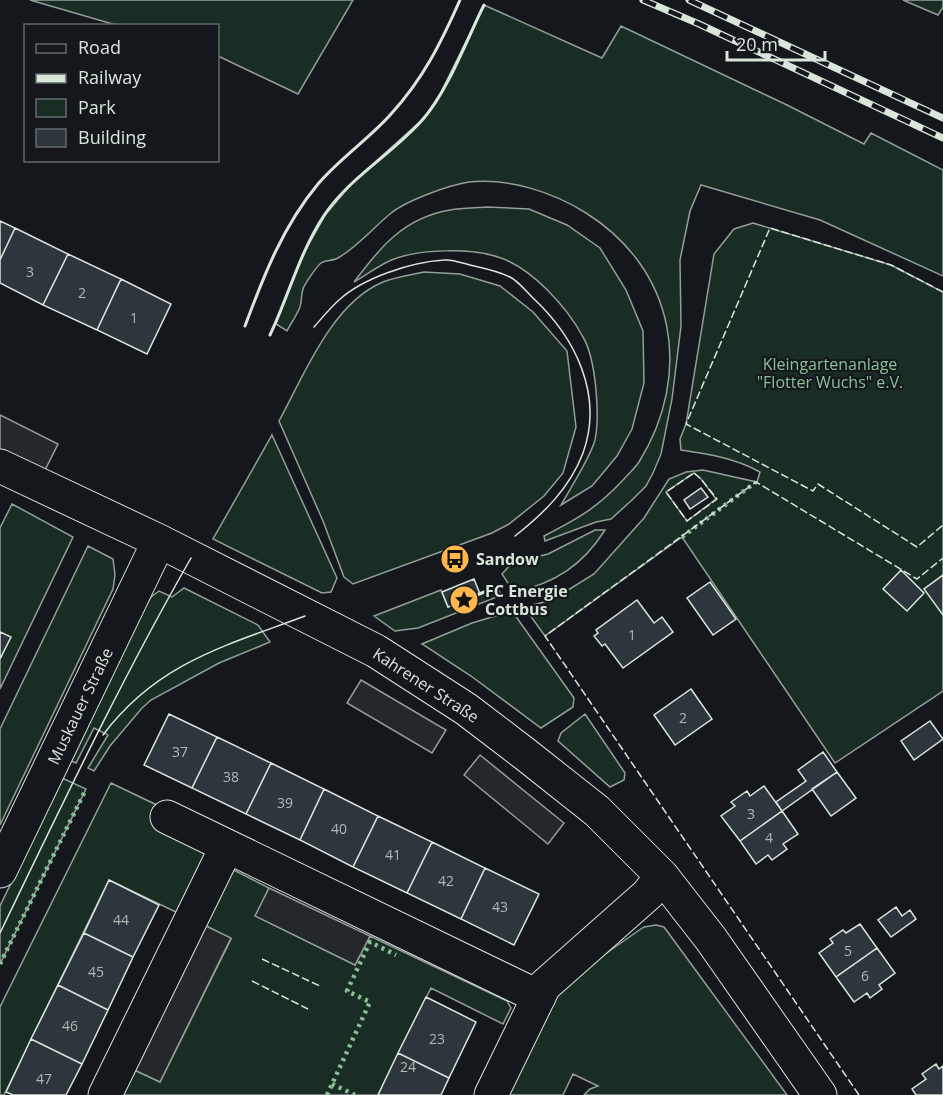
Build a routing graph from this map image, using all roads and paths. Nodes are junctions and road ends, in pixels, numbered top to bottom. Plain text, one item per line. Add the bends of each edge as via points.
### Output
1 (0, 466) edge
2 (159, 541) junction
3 (167, 817) dead end
4 (227, 846) junction
5 (0, 871) edge
6 (662, 876) junction
7 (538, 997) junction
8 (105, 1095) edge
9 (491, 1095) edge
10 (820, 1095) edge

1 - 2 street, Kahrener Straße
2 - 5 street, Muskauer Straße
2 - 6 street, Kahrener Straße via 376,651 466,709 597,811
3 - 4 street
4 - 7 street
4 - 8 street
6 - 7 street via 648,894 544,986
6 - 10 street, Kahrener Straße
7 - 9 street

